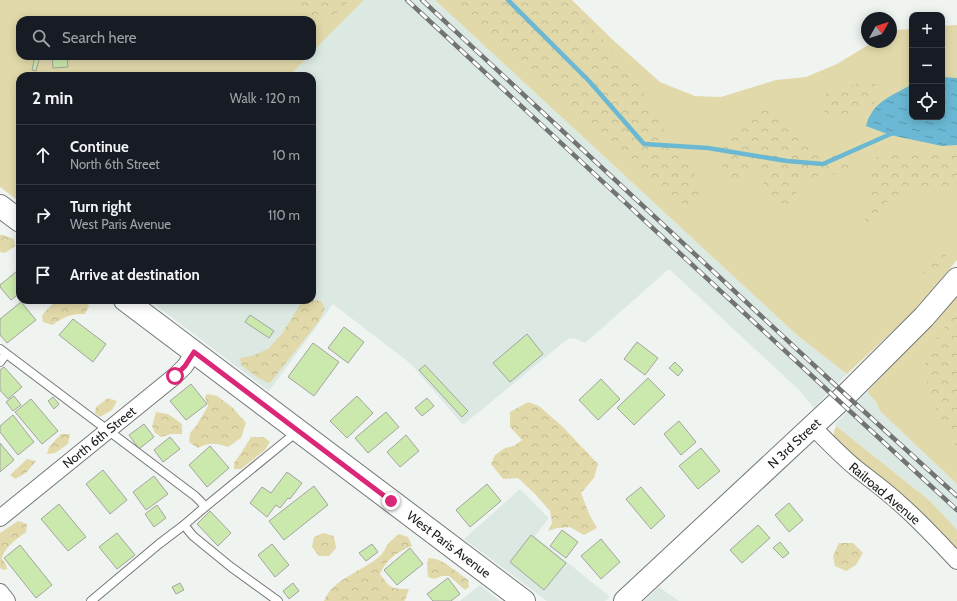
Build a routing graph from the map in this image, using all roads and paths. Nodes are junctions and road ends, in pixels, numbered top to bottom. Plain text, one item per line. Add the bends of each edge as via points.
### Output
1 (0, 206) edge
2 (16, 218) edge
3 (957, 279) edge
4 (130, 304) edge
5 (3, 351) edge
6 (194, 352) junction
7 (0, 362) edge
8 (812, 426) junction
9 (108, 431) junction
10 (299, 431) junction
11 (205, 507) junction
12 (0, 518) edge
13 (184, 525) junction
14 (957, 561) edge
15 (0, 592) edge
16 (8, 601) edge
17 (91, 601) edge
18 (278, 601) edge
19 (524, 601) edge
20 (625, 601) edge

1 - 2 main road
3 - 8 main road, N 3rd Street via 882,360
4 - 6 main road, West Paris Avenue
5 - 7 lane
5 - 9 lane
6 - 9 street, North 6th Street via 175,376
6 - 10 main road, West Paris Avenue
8 - 14 street, Railroad Avenue via 856,469 900,503
8 - 20 main road, N 3rd Street
9 - 11 lane via 195,496
9 - 12 street, North 6th Street
10 - 11 lane
10 - 19 main road, West Paris Avenue
11 - 13 lane
13 - 17 lane
13 - 18 lane via 193,536 230,567
15 - 16 street

